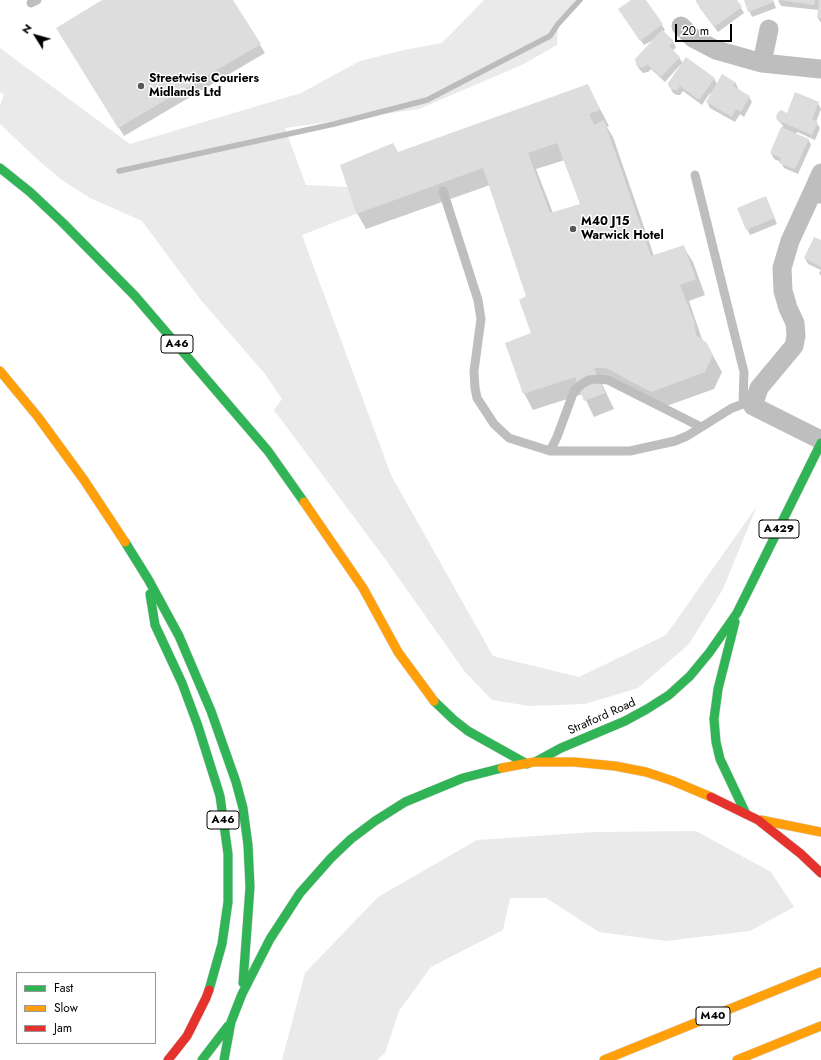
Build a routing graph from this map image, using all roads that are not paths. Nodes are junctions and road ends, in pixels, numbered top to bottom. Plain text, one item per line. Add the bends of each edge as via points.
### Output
1 (681, 26) dead end
2 (769, 29) dead end
3 (762, 63) junction
4 (821, 69) edge
5 (0, 168) edge
6 (821, 173) edge
7 (695, 175) dead end
8 (444, 191) dead end
9 (817, 193) edge
10 (0, 371) edge
11 (748, 405) junction
12 (701, 427) junction
13 (821, 440) edge
14 (821, 443) edge
15 (550, 451) junction
16 (148, 580) junction
17 (737, 613) junction
18 (531, 763) junction
19 (746, 814) junction
20 (758, 820) junction
21 (821, 832) edge
22 (821, 873) edge
23 (821, 972) edge
24 (242, 994) junction
25 (232, 1022) junction
26 (821, 1026) edge
27 (168, 1060) edge
28 (202, 1060) edge
29 (224, 1060) edge
30 (604, 1060) edge
31 (737, 1060) edge

1 - 3 street via 693,38 716,50
2 - 3 street
3 - 4 street
5 - 18 highway, A46 via 81,240 135,296 268,451 362,588 398,652 436,703 468,730
6 - 9 street
7 - 11 lane via 744,372
8 - 15 lane via 478,300 481,319 474,371 477,398 494,424 509,438
9 - 11 street via 790,241 782,268 783,291 795,323 794,346
10 - 16 highway, A46 via 38,417 84,480
11 - 12 lane via 732,408
11 - 13 street
12 - 15 lane via 675,441 630,452
12 - 15 lane via 608,380 589,380 574,391
14 - 17 highway, Stratford Road / A429
16 - 24 highway, A46 via 198,678 228,757 243,808 250,887
16 - 27 highway, A46 via 155,625 182,683 220,796 228,854 226,916 217,964 206,998 190,1031
17 - 18 highway, Stratford Road / A429 via 690,676 669,695 625,721
17 - 19 highway, Stratford Road / A429 via 718,689 714,719 720,759
18 - 19 highway via 574,762 646,772 673,781
18 - 24 highway via 463,778 436,788 405,802 351,839 300,893 270,939
19 - 20 highway
20 - 21 highway
20 - 22 highway
23 - 30 highway, M40
24 - 25 highway
25 - 28 highway
25 - 29 highway
26 - 31 highway

